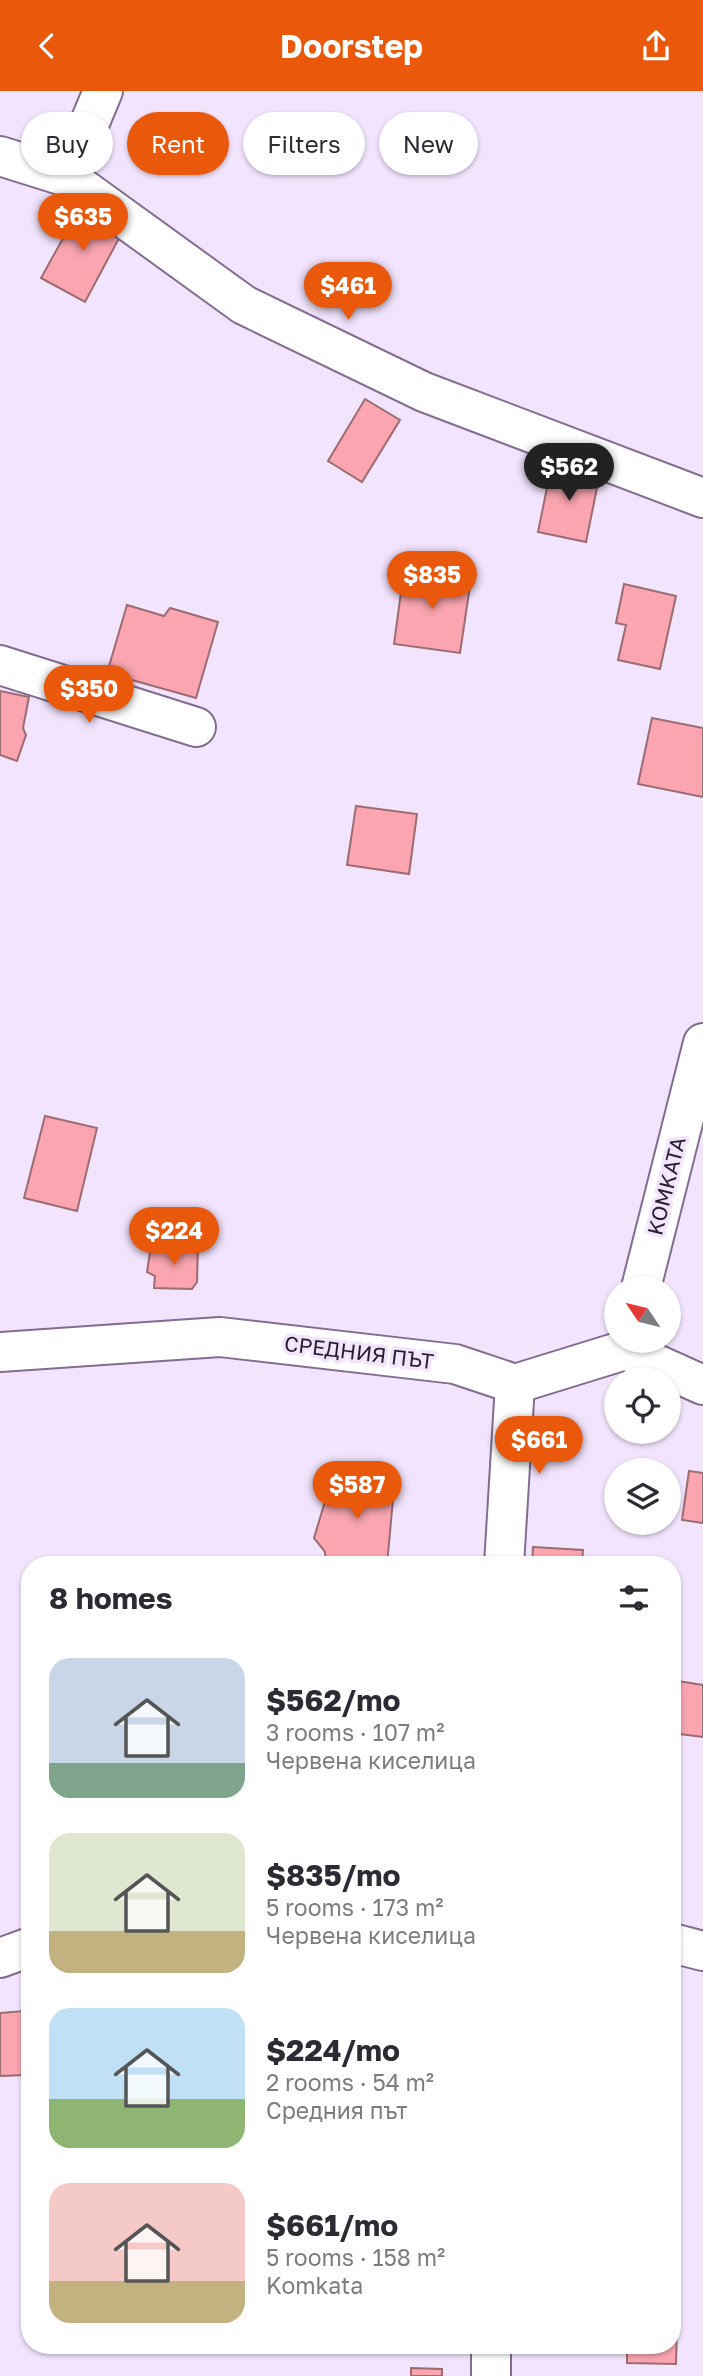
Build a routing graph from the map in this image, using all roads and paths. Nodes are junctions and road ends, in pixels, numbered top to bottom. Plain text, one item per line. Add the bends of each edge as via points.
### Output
1 (103, 91) edge
2 (0, 156) edge
3 (67, 177) junction
4 (703, 498) edge
5 (0, 665) edge
6 (196, 727) dead end
7 (703, 1043) edge
8 (643, 1276) edge
9 (0, 1352) edge
10 (604, 1353) edge
11 (641, 1353) edge
12 (515, 1384) junction
13 (703, 1385) edge
14 (505, 1556) edge
15 (681, 1945) edge
16 (21, 1950) edge
17 (703, 1951) edge
18 (0, 1958) edge
19 (491, 2354) edge
20 (491, 2376) edge

1 - 3 street
2 - 3 street
3 - 4 street via 244,305 424,392
5 - 6 street
7 - 8 street, KOMKATA
9 - 12 street, СРЕДНИЯ ПЪТ via 220,1337 455,1364
10 - 12 street
11 - 13 street
12 - 14 street
15 - 17 street
16 - 18 street
19 - 20 street

